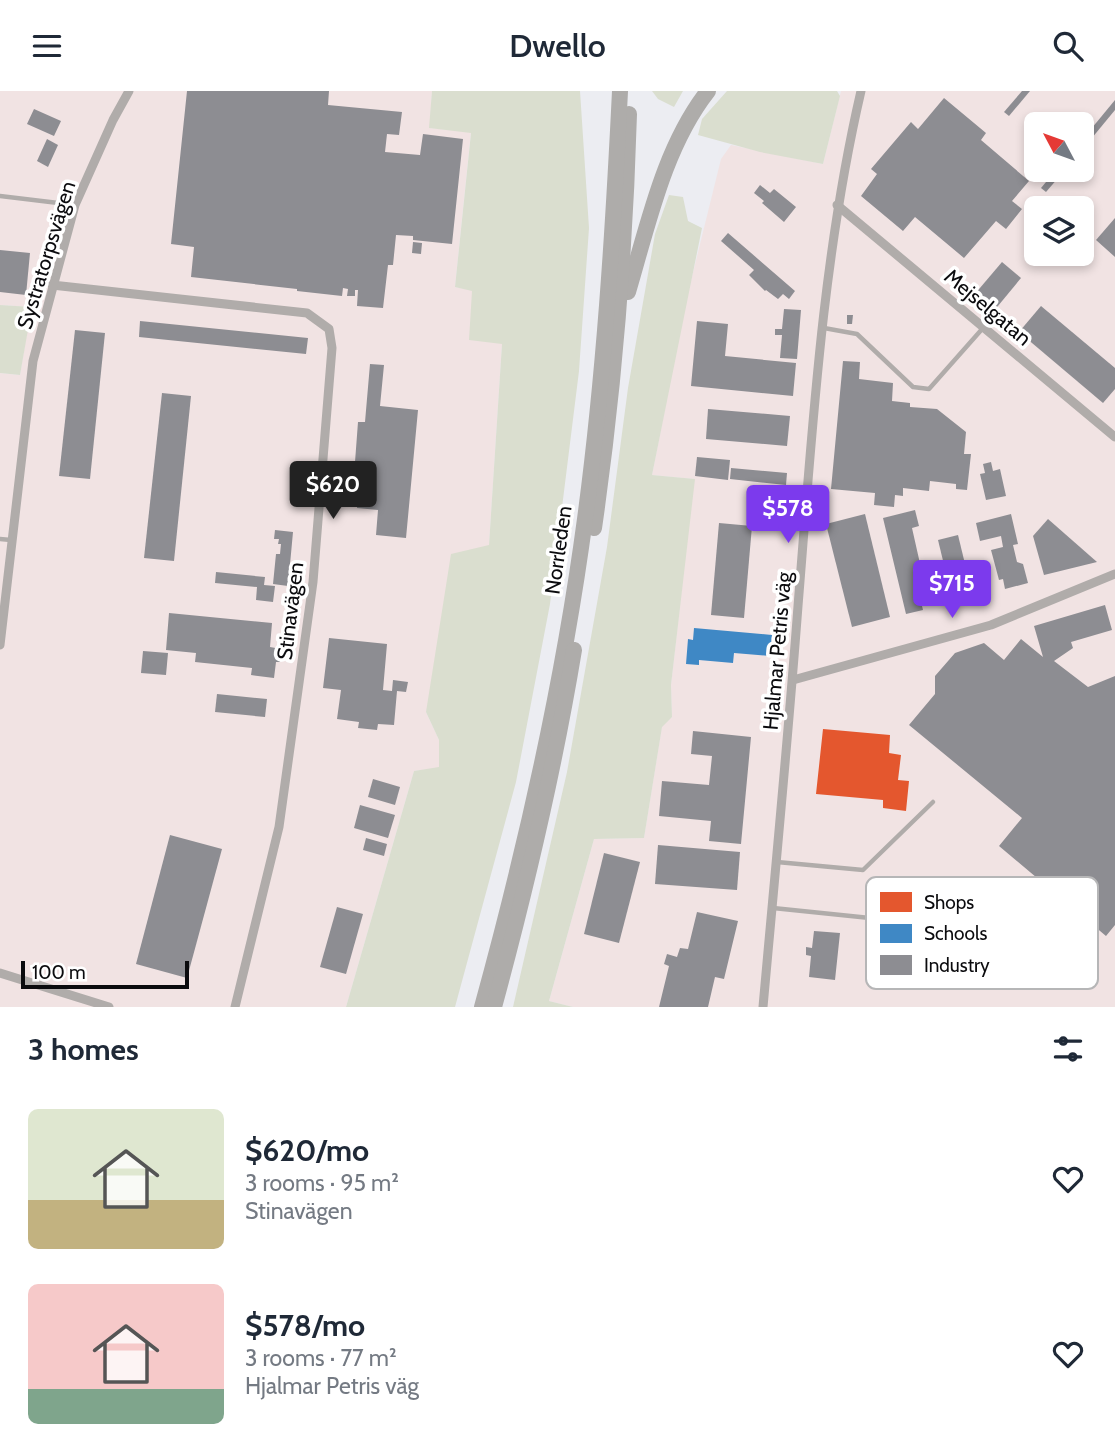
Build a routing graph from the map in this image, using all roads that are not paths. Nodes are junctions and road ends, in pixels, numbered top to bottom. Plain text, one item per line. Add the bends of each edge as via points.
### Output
1 (129, 91) edge
2 (620, 91) edge
3 (630, 91) edge
4 (708, 91) edge
5 (861, 91) edge
6 (0, 196) edge
7 (75, 205) junction
8 (837, 205) junction
9 (52, 285) junction
10 (619, 321) junction
11 (984, 326) junction
12 (824, 328) junction
13 (1115, 437) edge
14 (0, 540) edge
15 (11, 540) junction
16 (1115, 574) edge
17 (0, 646) edge
18 (793, 680) junction
19 (933, 802) dead end
20 (776, 862) junction
21 (772, 908) junction
22 (866, 918) edge
23 (0, 973) edge
24 (109, 1007) edge
25 (235, 1007) edge
26 (482, 1007) edge
27 (494, 1007) edge
28 (763, 1007) edge

1 - 7 street, Systratorpsvägen
2 - 26 highway, Norrleden via 607,321 584,521 548,733
3 - 10 highway, Norrleden
4 - 10 highway via 675,149
5 - 8 street, Hjalmar Petris väg
6 - 7 lane
7 - 9 street, Systratorpsvägen
8 - 11 street, Mejselgatan
8 - 12 street, Hjalmar Petris väg
9 - 15 street, Systratorpsvägen via 33,361
9 - 25 street, Stinavägen via 307,313 329,329 332,348 313,582 283,800
10 - 27 highway, Norrleden via 606,450 562,721
11 - 12 lane via 929,390 913,387 857,334
11 - 13 street, Mejselgatan
12 - 18 street, Hjalmar Petris väg
14 - 15 lane
15 - 17 street, Systratorpsvägen
16 - 18 street via 991,625
18 - 20 street, Hjalmar Petris väg
19 - 20 lane via 863,870
20 - 21 street, Hjalmar Petris väg
21 - 22 lane
21 - 28 street, Hjalmar Petris väg
23 - 24 street

